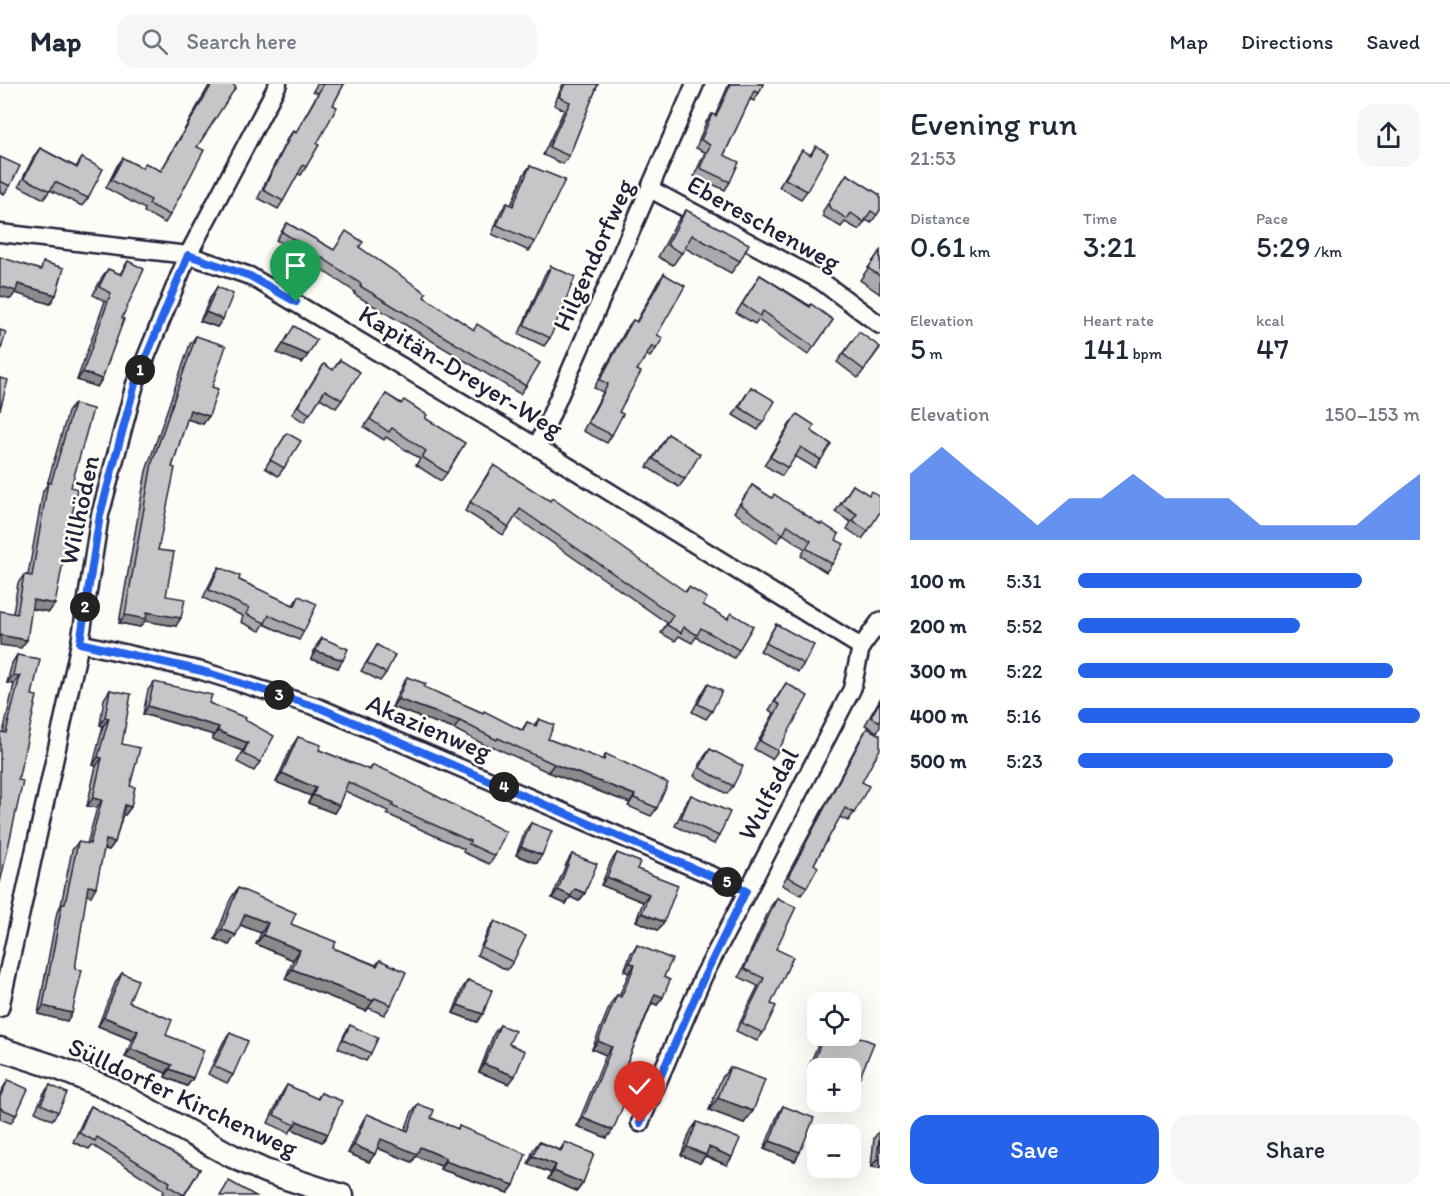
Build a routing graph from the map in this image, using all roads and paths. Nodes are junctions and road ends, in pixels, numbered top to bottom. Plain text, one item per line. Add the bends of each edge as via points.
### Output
1 (278, 84) edge
2 (695, 84) edge
3 (650, 189) junction
4 (0, 233) edge
5 (188, 255) junction
6 (880, 325) edge
7 (537, 447) junction
8 (880, 621) edge
9 (80, 643) junction
10 (861, 646) junction
11 (746, 891) junction
12 (0, 1008) edge
13 (0, 1049) edge
14 (640, 1123) dead end
15 (342, 1196) edge

1 - 5 street, Willhöden
2 - 3 street, Hilgendorfweg
3 - 6 street, Ebereschenweg via 821,280
3 - 7 street, Hilgendorfweg
4 - 5 street, Kapitän-Dreyer-Weg
5 - 7 street, Kapitän-Dreyer-Weg via 250,276
5 - 9 street, Willhöden via 135,384 100,515
7 - 10 street, Kapitän-Dreyer-Weg
8 - 10 street, Wulfsdal
9 - 11 street, Akazienweg via 202,671 320,708
9 - 12 street, Willhöden
10 - 11 street, Wulfsdal via 852,689
11 - 14 street, Wulfsdal
13 - 15 street, Sülldorfer Kirchenweg via 110,1089 256,1167

